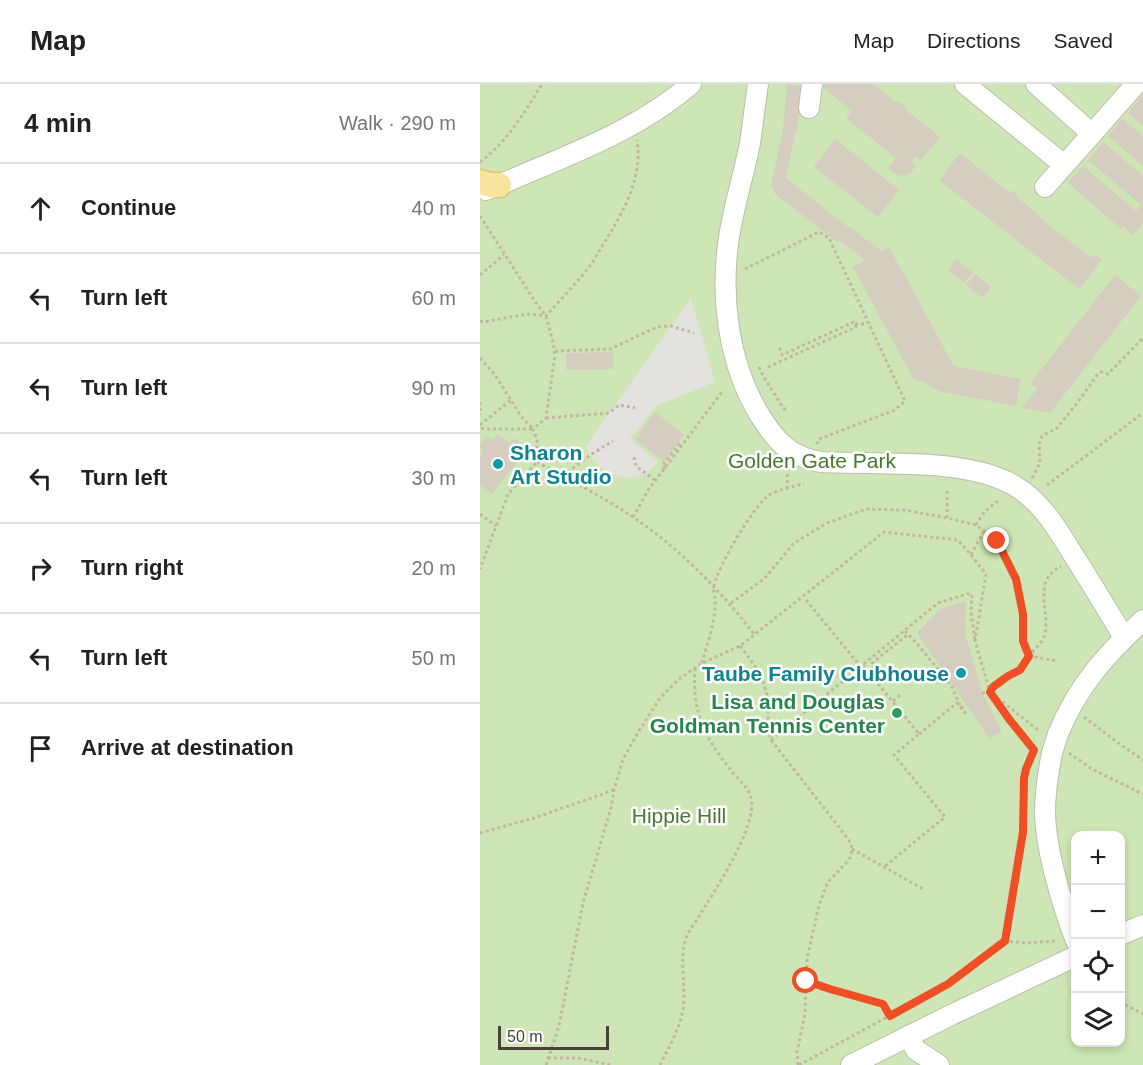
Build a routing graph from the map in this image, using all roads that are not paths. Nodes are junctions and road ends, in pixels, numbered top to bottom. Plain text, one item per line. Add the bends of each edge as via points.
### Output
1 (691, 84) edge
2 (758, 84) edge
3 (812, 84) edge
4 (965, 84) edge
5 (1036, 84) edge
6 (1136, 84) edge
7 (809, 108) dead end
8 (1092, 134) junction
9 (1064, 165) junction
10 (486, 186) edge
11 (1045, 187) dead end
12 (480, 200) edge
13 (1143, 620) edge
14 (1124, 638) junction
15 (1143, 925) edge
16 (1125, 933) edge
17 (1076, 939) edge
18 (1071, 958) edge
19 (908, 1036) junction
20 (851, 1065) edge
21 (939, 1065) edge

1 - 10 street via 635,124
2 - 14 street via 729,238 726,292 727,315 741,376 770,431 802,458 960,468 1007,481 1035,501 1053,524
3 - 7 street
4 - 9 street
5 - 8 street
6 - 8 street
8 - 9 street
9 - 11 street
10 - 12 street
13 - 14 street
14 - 17 street via 1082,687 1050,748 1046,831
15 - 16 street
18 - 19 street
19 - 20 street
19 - 21 street via 916,1050

